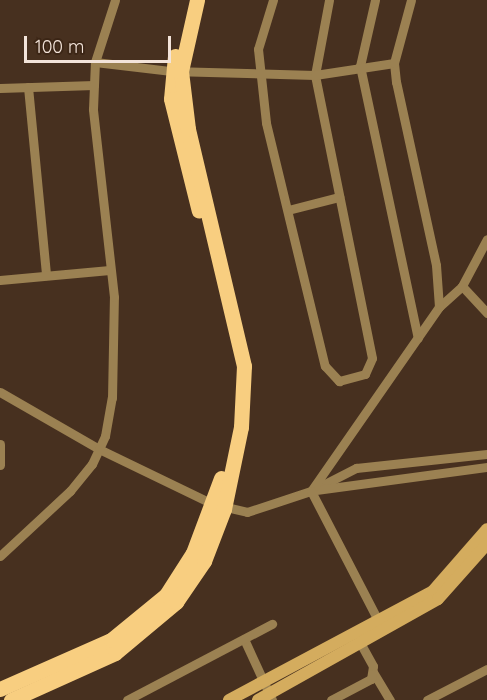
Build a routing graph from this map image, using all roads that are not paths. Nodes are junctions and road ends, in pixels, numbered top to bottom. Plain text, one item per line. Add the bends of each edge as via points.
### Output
1 (115, 0) edge
2 (188, 0) edge
3 (197, 0) edge
4 (273, 0) edge
5 (329, 0) edge
6 (375, 0) edge
7 (411, 0) edge
8 (95, 62) junction
9 (394, 63) junction
10 (360, 66) junction
11 (261, 70) junction
12 (176, 71) junction
13 (315, 75) junction
14 (94, 86) junction
15 (28, 87) junction
16 (0, 88) edge
17 (339, 197) junction
18 (288, 210) junction
19 (487, 239) edge
20 (110, 270) junction
21 (46, 275) junction
22 (0, 280) edge
23 (462, 286) junction
24 (439, 307) junction
25 (487, 313) edge
26 (418, 338) junction
27 (370, 366) junction
28 (385, 379) junction
29 (0, 392) edge
30 (0, 444) edge
31 (99, 449) junction
32 (487, 454) edge
33 (0, 465) edge
34 (487, 467) edge
35 (311, 491) junction
36 (218, 506) junction
37 (487, 529) edge
38 (487, 544) edge
39 (0, 556) edge
40 (378, 620) junction
41 (272, 624) dead end
42 (244, 639) junction
43 (360, 643) junction
44 (487, 669) edge
45 (373, 672) junction
46 (264, 681) junction
47 (0, 689) edge
48 (266, 698) edge
49 (11, 700) edge
50 (127, 700) edge
51 (229, 700) edge
52 (331, 700) edge
53 (390, 700) edge
54 (427, 700) edge

1 - 8 street
2 - 12 main road
3 - 12 main road
4 - 11 street via 258,49
5 - 13 street
6 - 10 street
7 - 9 street
8 - 12 street
8 - 14 street
9 - 10 street
9 - 24 street via 436,265
10 - 13 street
10 - 26 street
11 - 12 street
11 - 13 street
11 - 18 street via 266,123
12 - 36 main road via 244,366 241,427
13 - 17 street
14 - 15 street
14 - 20 street
15 - 16 street
15 - 21 street
17 - 18 street
17 - 27 street
18 - 27 street via 330,376 339,381 365,374
19 - 23 street
20 - 21 street
20 - 31 street via 112,398
21 - 22 street
23 - 24 street
23 - 25 street
24 - 26 street
26 - 28 street
27 - 28 street
28 - 35 street
29 - 31 street
30 - 33 street
31 - 36 street
31 - 39 street via 70,491
32 - 35 street via 357,468
34 - 35 street
35 - 36 street via 247,512
35 - 40 street
36 - 47 main road via 166,595 111,640
36 - 49 main road via 204,561 168,609 115,652
37 - 40 main road via 433,591
38 - 43 main road via 438,598
40 - 46 main road
41 - 42 street
42 - 46 street
42 - 50 street
43 - 45 street
43 - 48 main road
44 - 54 street
45 - 52 street
45 - 53 street
46 - 48 street
46 - 51 main road

